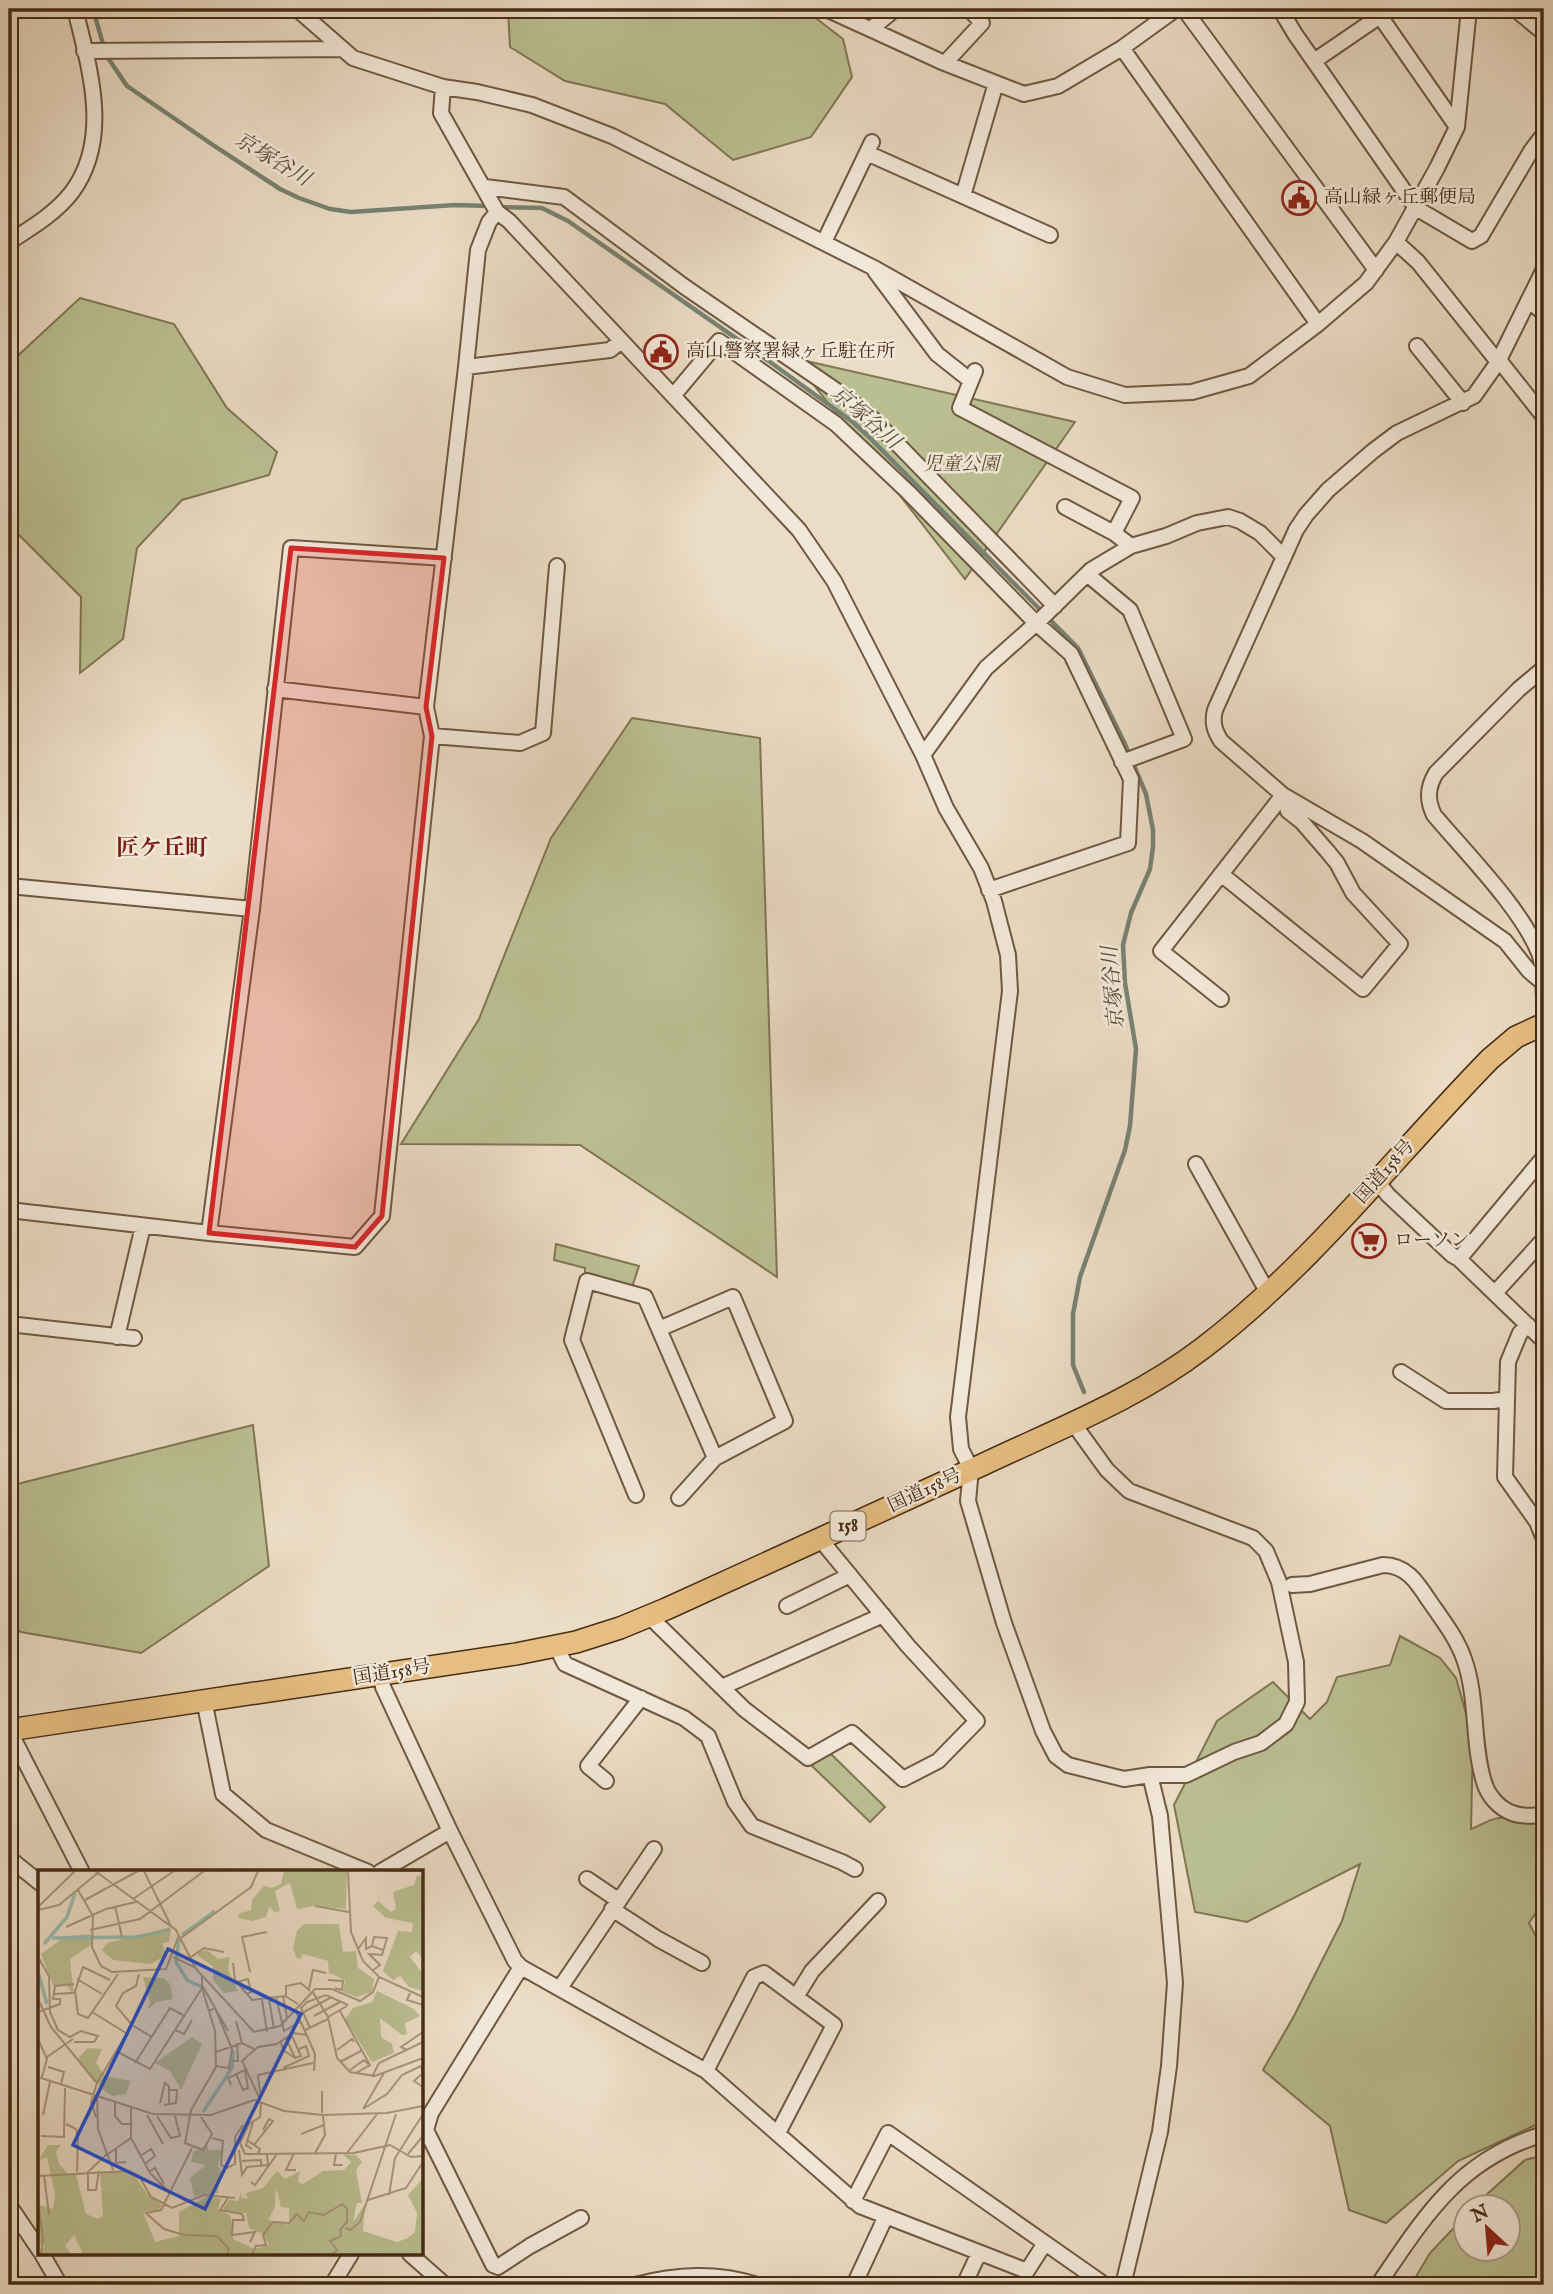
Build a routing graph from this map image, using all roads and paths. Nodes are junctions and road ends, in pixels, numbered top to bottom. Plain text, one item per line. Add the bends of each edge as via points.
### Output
1 (75, 9) edge
2 (297, 9) edge
3 (826, 9) edge
4 (895, 9) edge
5 (969, 9) edge
6 (1176, 9) edge
7 (1184, 9) edge
8 (1280, 9) edge
9 (1469, 9) edge
10 (1515, 9) edge
11 (1378, 13) edge
12 (1542, 26) edge
13 (871, 29) junction
14 (1122, 48) junction
15 (342, 49) junction
16 (84, 51) junction
17 (1314, 61) junction
18 (945, 63) junction
19 (996, 83) junction
20 (443, 87) junction
21 (1457, 127) junction
22 (1544, 134) edge
23 (486, 191) junction
24 (963, 196) junction
25 (1416, 208) junction
26 (498, 218) junction
27 (1050, 236) dead end
28 (9, 242) edge
29 (824, 242) junction
30 (1396, 242) junction
31 (872, 267) junction
32 (1544, 269) edge
33 (1376, 270) junction
34 (1529, 301) junction
35 (1544, 313) edge
36 (1318, 324) junction
37 (621, 341) junction
38 (1418, 346) dead end
39 (1499, 361) junction
40 (466, 367) junction
41 (673, 396) junction
42 (1462, 402) junction
43 (1544, 417) edge
44 (1065, 507) dead end
45 (1114, 533) junction
46 (1131, 545) junction
47 (1284, 557) junction
48 (444, 558) junction
49 (557, 566) dead end
50 (1087, 574) junction
51 (1046, 614) junction
52 (1544, 668) edge
53 (275, 689) junction
54 (426, 707) junction
55 (432, 736) junction
56 (923, 755) junction
57 (1122, 762) junction
58 (1283, 795) junction
59 (1221, 874) junction
60 (9, 886) edge
61 (989, 890) junction
62 (252, 909) junction
63 (1543, 989) edge
64 (1221, 999) dead end
65 (1544, 1024) edge
66 (1544, 1157) edge
67 (1196, 1164) dead end
68 (1377, 1181) junction
69 (9, 1210) edge
70 (143, 1226) junction
71 (209, 1233) junction
72 (1544, 1239) edge
73 (1459, 1259) junction
74 (1268, 1293) junction
75 (1495, 1293) junction
76 (9, 1324) edge
77 (1528, 1325) junction
78 (659, 1329) junction
79 (117, 1336) junction
80 (134, 1338) dead end
81 (1544, 1341) edge
82 (1401, 1372) dead end
83 (1507, 1399) junction
84 (1073, 1423) junction
85 (715, 1458) junction
86 (971, 1469) junction
87 (636, 1494) dead end
88 (678, 1498) dead end
89 (820, 1539) junction
90 (1544, 1539) edge
91 (850, 1575) junction
92 (1292, 1585) dead end
93 (788, 1606) dead end
94 (883, 1615) junction
95 (649, 1616) junction
96 (556, 1646) junction
97 (381, 1675) junction
98 (722, 1687) junction
99 (641, 1699) junction
100 (204, 1700) junction
101 (9, 1730) edge
102 (1150, 1775) junction
103 (606, 1781) dead end
104 (1544, 1815) edge
105 (450, 1832) junction
106 (654, 1849) dead end
107 (9, 1858) edge
108 (855, 1869) dead end
109 (81, 1870) edge
110 (363, 1870) edge
111 (384, 1870) edge
112 (587, 1879) dead end
113 (38, 1881) edge
114 (878, 1901) dead end
115 (616, 1904) junction
116 (702, 1963) dead end
117 (521, 1967) junction
118 (560, 1988) junction
119 (796, 1997) junction
120 (706, 2071) junction
121 (778, 2133) junction
122 (424, 2134) edge
123 (1544, 2134) edge
124 (853, 2201) junction
125 (9, 2205) edge
126 (886, 2216) junction
127 (581, 2218) dead end
128 (1045, 2243) junction
129 (38, 2248) edge
130 (979, 2253) junction
131 (43, 2256) edge
132 (350, 2256) edge
133 (412, 2256) edge
134 (60, 2285) edge
135 (332, 2285) edge
136 (444, 2285) edge
137 (635, 2285) edge
138 (758, 2285) edge
139 (854, 2285) edge
140 (964, 2285) edge
141 (1105, 2285) edge
142 (1123, 2285) edge
143 (1378, 2285) edge

1 - 16 street
2 - 15 street
3 - 13 street
4 - 13 street
5 - 18 street via 982,23
6 - 14 street
7 - 33 street
8 - 17 street
9 - 21 street
10 - 12 street
11 - 17 street
11 - 21 street
13 - 18 street
14 - 19 street via 1059,86 1024,94
14 - 36 street
15 - 16 street
15 - 20 street via 353,58
16 - 28 street via 95,103 93,145 84,170 72,192 47,216
17 - 25 street
18 - 19 street
19 - 24 street
20 - 23 street via 441,113
20 - 29 street via 532,105 612,136
21 - 25 street
22 - 25 street via 1481,236 1472,241
23 - 26 street
23 - 51 street via 564,197 685,287 848,398 875,421
24 - 27 street
24 - 29 street via 870,148
25 - 30 street
26 - 37 street
26 - 40 street via 478,250
29 - 31 street
30 - 33 street
30 - 39 street via 1418,262
31 - 36 street via 1066,377 1125,395 1192,392 1249,376
31 - 45 street via 937,354 973,376 960,408 1132,498
32 - 34 street
33 - 36 street
34 - 35 street
34 - 39 street
37 - 40 street via 610,350
37 - 41 street
38 - 42 street
39 - 42 street via 1474,396
39 - 43 street
40 - 48 street
41 - 51 street via 719,341 836,424
41 - 56 street via 821,558
42 - 47 street via 1397,433 1346,474 1306,515
44 - 45 street
45 - 46 street
46 - 47 street via 1228,517 1260,533
46 - 50 street
47 - 58 street via 1213,720 1221,741
48 - 53 street via 291,548
48 - 54 street
49 - 55 street via 543,733 520,743
50 - 51 street
50 - 57 street via 1130,610 1184,739
51 - 56 street via 986,668
51 - 57 street via 1071,654
52 - 63 street via 1436,774 1428,792 1434,815 1510,905 1530,936 1541,960
53 - 54 street
53 - 62 street
54 - 55 street
55 - 71 street via 383,1216 355,1247
56 - 61 street
57 - 61 street via 1131,779 1128,843
58 - 59 street
58 - 59 street via 1288,811 1328,852 1353,893 1400,944 1363,989
58 - 63 street via 1362,841 1505,941
59 - 64 street via 1161,951
60 - 62 street
61 - 86 street via 1008,955 1010,991 958,1417 961,1449
62 - 71 street
65 - 68 highway, 国道158号 / 158 via 1503,1047
66 - 73 street
67 - 74 street
68 - 73 street
68 - 74 highway, 国道158号 / 158
69 - 70 street
70 - 71 street
70 - 79 street
72 - 75 street
73 - 75 street
74 - 84 highway, 国道158号 / 158 via 1171,1370
75 - 77 street
76 - 79 street
77 - 81 street
77 - 83 street via 1508,1362
78 - 85 street
78 - 85 street via 733,1297 785,1421
78 - 87 street via 645,1297 587,1281 572,1340
79 - 80 street
82 - 83 street via 1446,1401
83 - 90 street via 1505,1478
84 - 86 highway, 国道158号 / 158
84 - 102 street via 1129,1491 1252,1538 1266,1551 1279,1582 1296,1662 1297,1702 1286,1724 1261,1744 1186,1776
85 - 88 street
86 - 89 highway, 国道158号 / 158
86 - 102 street via 968,1501 1004,1623 1056,1756 1093,1773 1125,1779
89 - 91 street
89 - 95 highway, 国道158号 / 158
91 - 93 street
91 - 94 street
92 - 104 street via 1383,1565 1407,1572 1464,1659 1484,1784 1495,1802 1513,1814
94 - 98 street
94 - 98 street via 977,1721 938,1761 903,1779 852,1732 808,1758
95 - 96 highway, 国道158号 / 158
95 - 98 street
96 - 97 highway, 国道158号 / 158
96 - 99 street via 565,1664
97 - 100 highway, 国道158号 / 158
97 - 105 street
99 - 103 street via 588,1766
99 - 108 street via 684,1718 708,1736 735,1802 752,1826
100 - 101 highway, 国道158号 / 158
100 - 110 street via 223,1794 266,1830
101 - 109 street
102 - 142 street via 1160,1816 1175,1983 1160,2132
105 - 111 street
105 - 117 street
106 - 115 street
107 - 113 street
112 - 115 street
114 - 119 street via 812,1971
115 - 116 street via 658,1939
115 - 118 street
117 - 118 street
117 - 122 street via 431,2113
118 - 120 street
119 - 120 street via 764,1973 754,1977
119 - 121 street via 834,2025
120 - 121 street
121 - 124 street
122 - 127 street via 493,2265 498,2267
123 - 143 street via 1491,2157 1453,2185
124 - 126 street
124 - 128 street via 888,2133
125 - 129 street
126 - 130 street
126 - 139 street
128 - 130 street via 1027,2271
128 - 141 street
130 - 140 street
131 - 134 street
132 - 135 street
133 - 136 street
137 - 138 street via 696,2275

